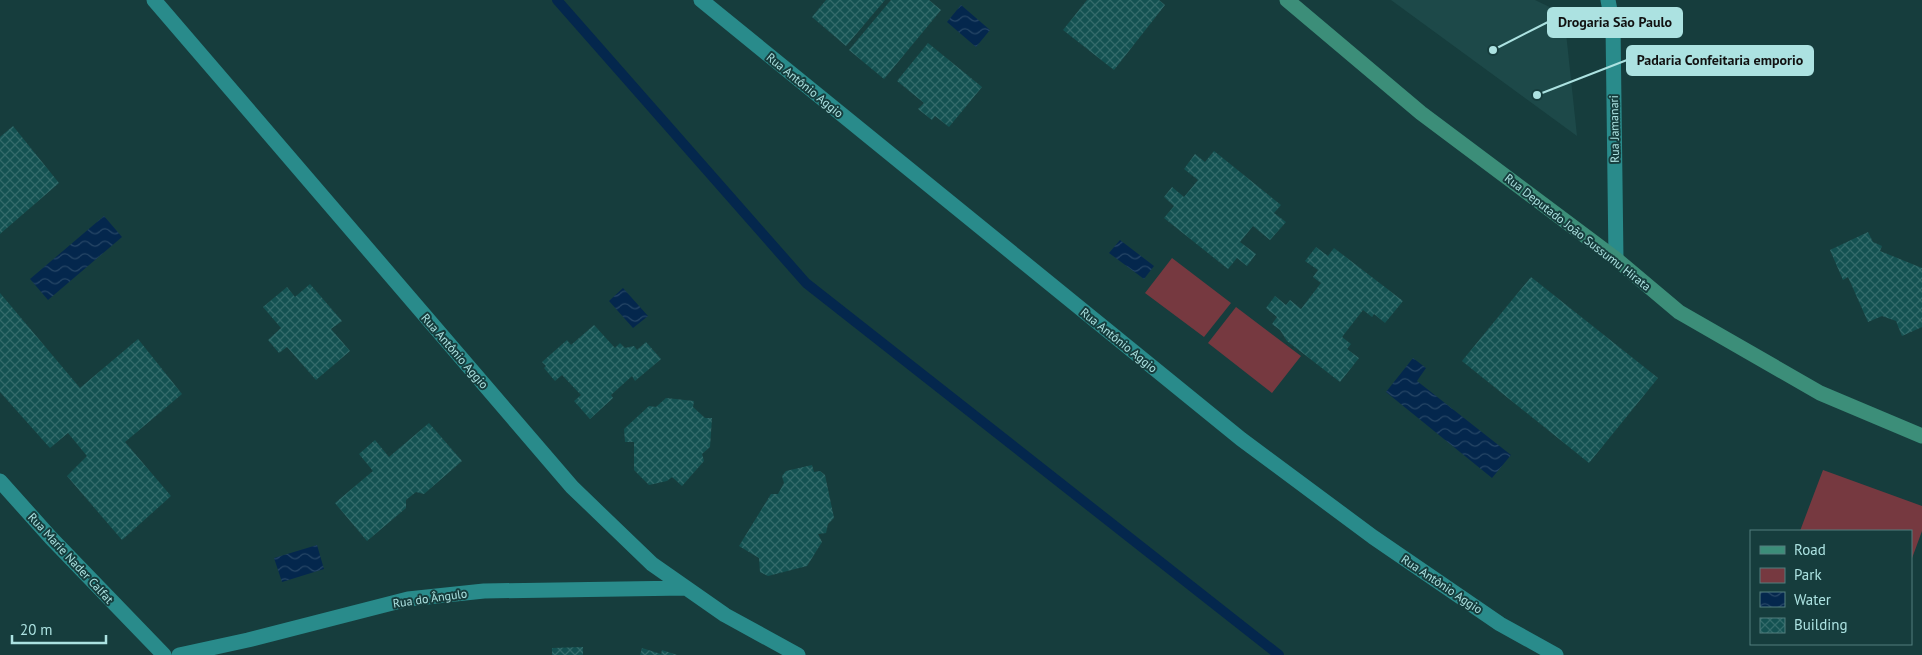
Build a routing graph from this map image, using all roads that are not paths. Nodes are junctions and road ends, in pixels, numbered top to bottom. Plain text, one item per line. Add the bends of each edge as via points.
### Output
1 (154, 0) edge
2 (701, 0) edge
3 (1287, 0) edge
4 (1608, 0) edge
5 (1616, 259) junction
6 (1922, 436) edge
7 (0, 481) edge
8 (686, 588) junction
9 (164, 655) edge
10 (180, 655) edge
11 (798, 655) edge
12 (1556, 655) edge

1 - 8 street, Rua Antônio Aggio via 572,487 652,564
2 - 12 street, Rua Antônio Aggio via 1249,445 1373,537 1500,624
3 - 5 main road, Rua Deputado João Sussumu Hirata via 1421,114
4 - 5 street, Rua Jamanari via 1612,26
5 - 6 main road, Rua Deputado João Sussumu Hirata via 1686,317 1820,393
7 - 9 street, Rua Marie Nader Calfat
8 - 10 street, Rua do Ângulo via 484,591 408,600
8 - 11 street, Rua Antônio Aggio via 725,615

